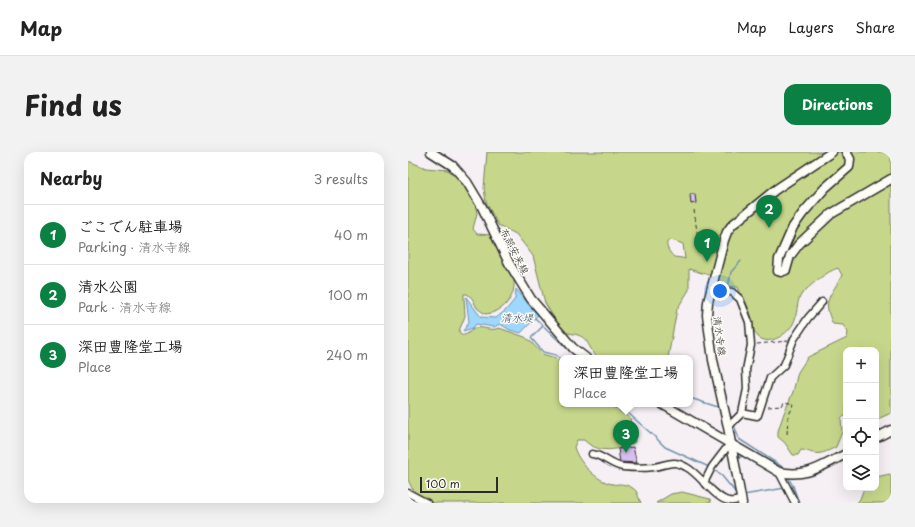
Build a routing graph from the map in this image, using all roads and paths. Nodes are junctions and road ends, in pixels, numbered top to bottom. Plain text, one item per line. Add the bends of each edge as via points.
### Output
1 (431, 152) edge
2 (832, 152) edge
3 (846, 152) edge
4 (891, 179) edge
5 (694, 210) dead end
6 (720, 254) junction
7 (711, 290) junction
8 (822, 302) dead end
9 (794, 341) junction
10 (751, 345) junction
11 (582, 355) edge
12 (667, 407) edge
13 (761, 407) junction
14 (742, 413) junction
15 (728, 427) junction
16 (891, 430) edge
17 (787, 435) dead end
18 (879, 436) edge
19 (731, 444) junction
20 (592, 454) dead end
21 (844, 455) edge
22 (779, 472) junction
23 (704, 483) junction
24 (408, 494) edge
25 (741, 501) edge
26 (427, 503) edge
27 (795, 503) edge

1 - 11 main road, 布部安来線 via 453,166 467,182 531,299 573,348
2 - 6 main road, 清水寺線 via 775,190 732,225
3 - 4 main road via 850,158 849,167 825,188 793,227 779,259 778,271 786,270 790,256 799,244 832,214
5 - 6 path via 698,238
6 - 7 main road, 清水寺線
7 - 10 street via 732,292 740,299 749,322
7 - 15 main road, 清水寺線 via 707,315 708,330
8 - 9 street via 808,318
9 - 10 path
9 - 13 street via 784,365 770,378
10 - 14 street
12 - 19 main road
13 - 14 street via 756,416
13 - 17 path via 782,406 784,402 794,404 788,417
14 - 15 street
15 - 19 main road, 清水寺線
16 - 18 main road
19 - 22 main road
19 - 23 street via 712,467
19 - 25 main road, 清水寺線
20 - 23 street via 623,467 650,467 676,462 694,471
21 - 22 main road via 803,474
22 - 27 street
23 - 25 street via 726,500
24 - 26 street

